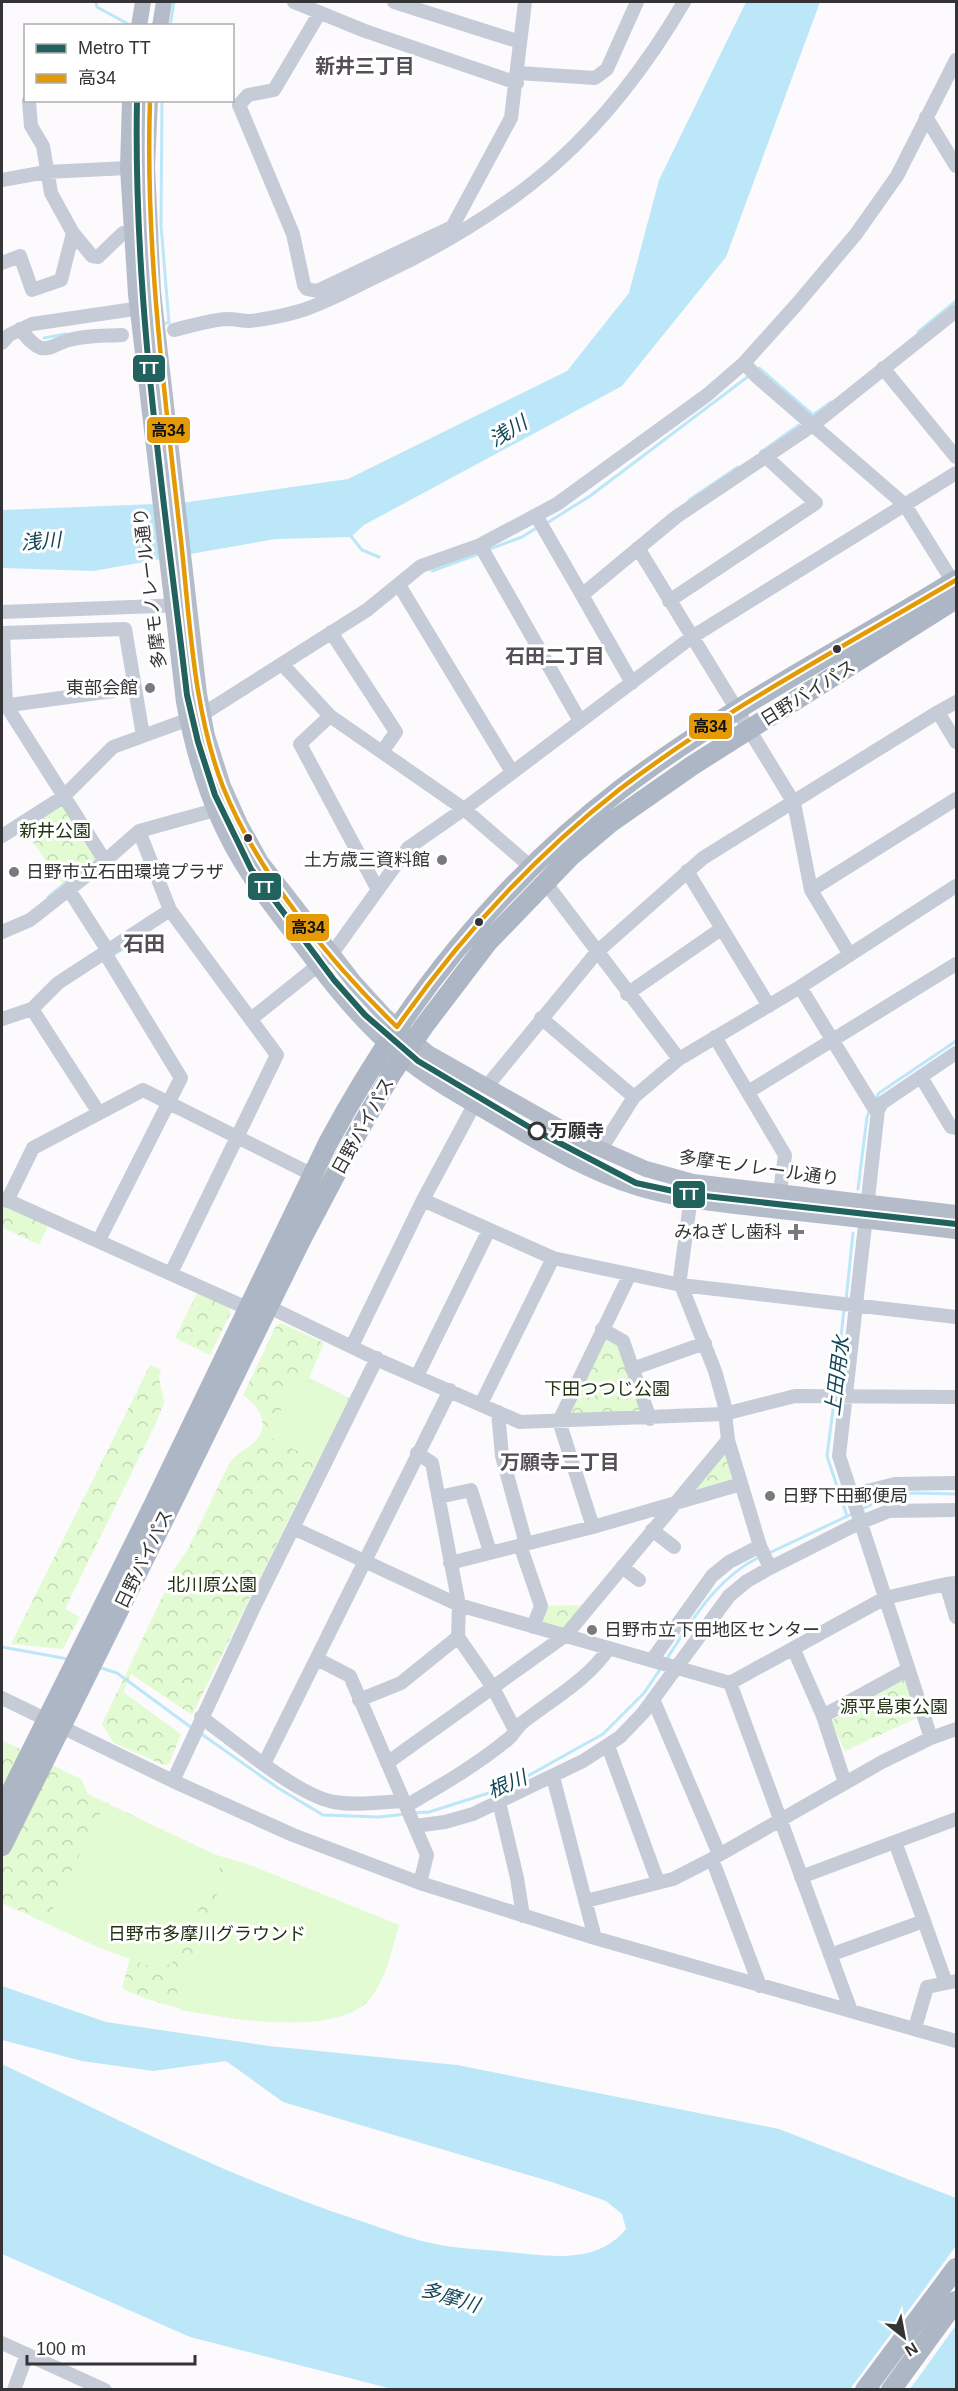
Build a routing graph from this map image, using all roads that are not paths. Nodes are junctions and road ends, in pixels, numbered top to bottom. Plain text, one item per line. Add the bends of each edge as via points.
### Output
1 (143, 2) edge
2 (164, 2) edge
3 (294, 2) edge
4 (394, 2) edge
5 (525, 2) edge
6 (637, 2) edge
7 (684, 2) edge
8 (319, 14) junction
9 (139, 24) edge
10 (160, 24) edge
11 (520, 42) junction
12 (957, 60) edge
13 (517, 78) junction
14 (29, 102) edge
15 (130, 102) edge
16 (150, 102) edge
17 (926, 117) junction
18 (957, 165) edge
19 (128, 168) junction
20 (46, 171) junction
21 (2, 180) edge
22 (452, 227) junction
23 (73, 233) junction
24 (131, 233) junction
25 (444, 243) junction
26 (2, 263) edge
27 (154, 307) junction
28 (137, 309) junction
29 (955, 315) edge
30 (20, 329) junction
31 (174, 330) dead end
32 (122, 335) dead end
33 (2, 343) edge
34 (883, 368) junction
35 (749, 369) junction
36 (813, 425) junction
37 (765, 456) junction
38 (957, 457) edge
39 (957, 473) edge
40 (905, 505) junction
41 (540, 523) junction
42 (638, 548) junction
43 (483, 550) junction
44 (399, 585) junction
45 (955, 587) edge
46 (582, 595) junction
47 (188, 601) junction
48 (669, 601) junction
49 (170, 603) junction
50 (2, 612) edge
51 (331, 632) junction
52 (2, 633) edge
53 (692, 637) junction
54 (282, 664) junction
55 (632, 683) junction
56 (135, 688) junction
57 (957, 702) edge
58 (4, 706) edge
59 (738, 711) junction
60 (938, 712) junction
61 (203, 714) junction
62 (330, 716) junction
63 (187, 721) junction
64 (580, 721) junction
65 (750, 729) junction
66 (143, 736) junction
67 (957, 742) edge
68 (382, 752) junction
69 (512, 772) junction
70 (63, 797) junction
71 (957, 799) edge
72 (794, 803) junction
73 (464, 809) junction
74 (215, 810) junction
75 (139, 831) junction
76 (2, 836) edge
77 (105, 861) junction
78 (531, 867) junction
79 (687, 871) junction
80 (545, 882) junction
81 (957, 886) edge
82 (69, 890) junction
83 (378, 890) junction
84 (811, 890) junction
85 (170, 910) junction
86 (721, 929) junction
87 (2, 932) edge
88 (106, 952) junction
89 (597, 952) junction
90 (331, 955) junction
91 (850, 955) junction
92 (957, 964) edge
93 (318, 967) junction
94 (800, 987) junction
95 (627, 994) junction
96 (769, 1006) junction
97 (32, 1009) junction
98 (2, 1018) edge
99 (541, 1018) junction
100 (251, 1019) junction
101 (2, 1027) edge
102 (397, 1027) junction
103 (715, 1037) junction
104 (414, 1041) junction
105 (833, 1041) junction
106 (386, 1043) junction
107 (957, 1053) edge
108 (402, 1058) junction
109 (679, 1059) junction
110 (921, 1077) junction
111 (487, 1086) junction
112 (747, 1092) junction
113 (634, 1097) junction
114 (168, 1103) junction
115 (474, 1105) junction
116 (873, 1105) junction
117 (99, 1113) junction
118 (957, 1128) edge
119 (237, 1138) junction
120 (601, 1149) junction
121 (313, 1174) junction
122 (693, 1182) junction
123 (780, 1192) junction
124 (4, 1199) edge
125 (423, 1200) junction
126 (690, 1201) junction
127 (868, 1202) junction
128 (957, 1212) edge
129 (866, 1220) junction
130 (489, 1230) junction
131 (957, 1231) edge
132 (99, 1240) junction
133 (553, 1258) junction
134 (171, 1273) junction
135 (630, 1274) junction
136 (681, 1285) junction
137 (849, 1303) junction
138 (269, 1307) junction
139 (249, 1309) junction
140 (957, 1317) edge
141 (602, 1329) junction
142 (705, 1343) junction
143 (352, 1346) junction
144 (377, 1358) junction
145 (633, 1369) junction
146 (417, 1376) junction
147 (450, 1390) junction
148 (838, 1397) junction
149 (957, 1397) edge
150 (481, 1404) junction
151 (498, 1412) junction
152 (724, 1414) junction
153 (650, 1419) junction
154 (559, 1421) junction
155 (728, 1440) junction
156 (417, 1453) junction
157 (957, 1483) edge
158 (741, 1484) junction
159 (851, 1495) junction
160 (439, 1497) junction
161 (673, 1504) junction
162 (957, 1510) edge
163 (158, 1514) junction
164 (859, 1522) junction
165 (593, 1527) junction
166 (293, 1528) junction
167 (652, 1530) junction
168 (523, 1544) junction
169 (760, 1546) junction
170 (674, 1547) dead end
171 (490, 1552) junction
172 (365, 1562) junction
173 (450, 1563) junction
174 (622, 1567) junction
175 (770, 1568) junction
176 (639, 1580) dead end
177 (951, 1584) edge
178 (885, 1598) junction
179 (459, 1605) junction
180 (957, 1617) edge
181 (533, 1627) junction
182 (566, 1635) junction
183 (458, 1636) junction
184 (609, 1648) junction
185 (794, 1650) junction
186 (316, 1659) junction
187 (663, 1664) junction
188 (907, 1670) junction
189 (730, 1683) junction
190 (492, 1686) junction
191 (2, 1698) edge
192 (653, 1699) junction
193 (359, 1700) junction
194 (823, 1716) junction
195 (200, 1720) junction
196 (515, 1730) junction
197 (957, 1730) edge
198 (931, 1738) junction
199 (608, 1746) junction
200 (387, 1763) junction
201 (264, 1764) junction
202 (553, 1777) junction
203 (173, 1781) junction
204 (845, 1783) junction
205 (499, 1802) junction
206 (406, 1805) junction
207 (2, 1810) edge
208 (957, 1819) edge
209 (780, 1820) junction
210 (414, 1824) junction
211 (895, 1842) junction
212 (2, 1846) edge
213 (716, 1856) junction
214 (801, 1877) junction
215 (658, 1882) junction
216 (420, 1883) junction
217 (586, 1901) junction
218 (523, 1916) junction
219 (924, 1921) junction
220 (596, 1938) junction
221 (830, 1955) junction
222 (951, 1982) edge
223 (760, 1986) junction
224 (851, 2011) junction
225 (915, 2028) junction
226 (957, 2041) edge
227 (957, 2268) edge
228 (957, 2301) edge
229 (2, 2343) edge
230 (27, 2354) junction
231 (14, 2390) edge
232 (105, 2390) edge
233 (865, 2390) edge
234 (891, 2390) edge

1 - 9 main road
2 - 10 main road
3 - 8 street
4 - 11 street
5 - 11 street
6 - 13 street via 602,75
7 - 25 street via 630,85 578,144 519,195
8 - 13 street
8 - 22 street via 274,90 248,95 238,105 293,234 307,290 317,291
11 - 13 street
12 - 17 street
13 - 22 street via 511,118
14 - 20 street via 31,126 43,147
15 - 19 main road, 多摩モノレール通り
16 - 27 main road, 多摩モノレール通り via 147,167
17 - 18 street
17 - 35 street via 894,181
19 - 20 street
19 - 24 main road, 多摩モノレール通り
20 - 21 street
20 - 23 street via 56,204
22 - 25 street
23 - 24 street via 92,256 98,256 123,234
23 - 26 street via 61,280 56,283 32,290 20,256
24 - 28 main road, 多摩モノレール通り
25 - 31 street via 318,304 269,318 219,320
27 - 28 street
27 - 47 main road, 多摩モノレール通り
28 - 30 street via 43,322
28 - 49 main road, 多摩モノレール通り
29 - 34 street
30 - 32 street via 40,348 81,337
30 - 33 street
34 - 36 street
34 - 38 street
35 - 36 street
35 - 41 street via 707,395 582,487
36 - 37 street
36 - 40 street
37 - 42 street
37 - 48 street via 816,503
39 - 40 street
40 - 45 street
40 - 53 street
41 - 43 street
41 - 46 street
42 - 46 street
42 - 48 street
43 - 44 street via 421,566
43 - 64 street
44 - 51 street
44 - 69 street
45 - 59 highway, 日野バイパス
45 - 65 highway, 日野バイパス
46 - 55 street
47 - 49 street
47 - 61 main road, 多摩モノレール通り
48 - 53 street
49 - 50 street
49 - 63 main road, 多摩モノレール通り
51 - 54 street
51 - 68 street via 396,732
52 - 56 street via 125,629
52 - 58 street
53 - 55 street
53 - 59 street
54 - 61 street
54 - 62 street
55 - 64 street
56 - 58 street
56 - 66 street
57 - 60 street
58 - 70 street
59 - 65 street
59 - 78 highway, 日野バイパス via 622,788
60 - 67 street
60 - 72 street
61 - 63 street
61 - 90 main road, 多摩モノレール通り via 216,766 240,824 261,862
62 - 68 street
62 - 83 street via 300,744
63 - 66 street
63 - 74 main road, 多摩モノレール通り
64 - 69 street
65 - 72 street
65 - 80 highway, 日野バイパス via 610,823
66 - 70 street via 114,747
68 - 73 street
69 - 73 street
70 - 76 street
70 - 77 street
71 - 84 street
72 - 79 street
72 - 84 street
73 - 78 street
73 - 83 street via 408,848
74 - 75 street
74 - 93 main road, 多摩モノレール通り via 247,871
75 - 77 street
75 - 85 street
77 - 82 street
78 - 102 highway, 日野バイパス via 455,949
79 - 86 street
79 - 89 street
80 - 89 street
80 - 104 highway, 日野バイパス via 488,942
81 - 91 street
82 - 87 street via 30,920
82 - 88 street
83 - 90 street
84 - 91 street
85 - 88 street
85 - 100 street
86 - 95 street
86 - 96 street
88 - 97 street via 58,983
88 - 114 street via 181,1078
89 - 95 street
89 - 99 street
90 - 93 street
90 - 102 main road, 多摩モノレール通り
91 - 94 street
92 - 105 street
93 - 100 street
93 - 106 main road, 多摩モノレール通り
94 - 96 street
94 - 105 street
95 - 109 street
96 - 103 street
97 - 98 street
97 - 117 street
98 - 101 street
99 - 111 street
99 - 113 street
100 - 119 street via 277,1055
102 - 104 main road, 多摩モノレール通り
102 - 106 highway, 日野バイパス
103 - 109 street
103 - 112 street
104 - 108 highway, 日野バイパス
104 - 111 main road, 多摩モノレール通り
105 - 112 street
105 - 116 street
106 - 108 main road, 多摩モノレール通り
106 - 121 highway, 日野バイパス via 353,1096
107 - 110 street
108 - 115 main road, 多摩モノレール通り
108 - 138 highway, 日野バイパス via 358,1132
109 - 113 street
110 - 116 street
110 - 118 street via 951,1127
111 - 120 main road, 多摩モノレール通り
112 - 123 street via 785,1155
113 - 120 street
114 - 117 street via 142,1090
114 - 119 street
114 - 132 street
115 - 125 street
115 - 126 main road, 多摩モノレール通り via 584,1166 637,1187
116 - 127 street
117 - 124 street via 33,1148
119 - 121 street
119 - 134 street
120 - 122 main road, 多摩モノレール通り via 646,1169
121 - 139 highway, 日野バイパス
122 - 123 main road, 多摩モノレール通り
122 - 126 street
123 - 127 main road, 多摩モノレール通り
124 - 132 street
125 - 130 street
125 - 143 street
126 - 129 main road, 多摩モノレール通り
126 - 136 street
127 - 128 main road, 多摩モノレール通り
127 - 129 street
129 - 131 main road, 多摩モノレール通り
129 - 137 street
130 - 133 street
130 - 146 street
132 - 134 street
133 - 135 street
133 - 150 street
134 - 139 street
135 - 136 street
135 - 141 street
136 - 137 street
136 - 142 street
137 - 140 street
137 - 148 street
138 - 143 street
138 - 163 highway, 日野バイパス
139 - 163 highway, 日野バイパス
141 - 145 street via 623,1341
141 - 154 street
142 - 145 street
142 - 152 street
143 - 144 street
144 - 146 street
144 - 166 street
145 - 153 street
146 - 147 street
147 - 150 street
147 - 156 street
148 - 149 street
148 - 152 street via 795,1396
148 - 159 street via 839,1456
150 - 151 street
151 - 154 street via 520,1422
151 - 168 street via 502,1456
152 - 153 street
152 - 155 street
153 - 154 street
154 - 165 street
155 - 158 street
155 - 161 street
156 - 160 street via 432,1463
156 - 172 street
157 - 159 street via 895,1484
158 - 161 street
158 - 169 street
159 - 164 street
160 - 171 street via 471,1490
160 - 173 street
161 - 165 street
161 - 167 street
162 - 164 street via 889,1512
163 - 207 highway, 日野バイパス, bridge
163 - 212 highway, 日野バイパス, bridge
164 - 175 street
164 - 178 street
165 - 168 street
166 - 172 street
166 - 195 street
167 - 170 street
167 - 174 street
168 - 171 street
168 - 181 street via 541,1606
169 - 175 street
169 - 187 street via 712,1576
171 - 173 street
172 - 179 street
172 - 186 street
173 - 179 street
174 - 176 street
174 - 182 street
175 - 187 street via 729,1596
177 - 178 street
177 - 180 street
178 - 185 street
178 - 188 street
179 - 181 street
179 - 183 street
181 - 182 street
182 - 184 street
182 - 190 street
183 - 190 street
183 - 193 street via 401,1683
184 - 187 street
184 - 196 street via 593,1667
185 - 189 street
185 - 194 street
186 - 193 street via 350,1676
186 - 201 street
187 - 189 street
187 - 192 street
188 - 194 street
188 - 198 street
189 - 209 street
190 - 196 street
190 - 200 street
191 - 203 street
192 - 199 street via 632,1726
192 - 213 street
193 - 200 street
194 - 204 street
195 - 201 street
195 - 203 street
196 - 206 street via 509,1739 457,1776
197 - 198 street
198 - 204 street
199 - 202 street
199 - 215 street
200 - 206 street
201 - 206 street via 326,1800
202 - 205 street
202 - 217 street
203 - 216 street via 293,1835
204 - 209 street
205 - 210 street via 457,1819
205 - 218 street
206 - 210 street
208 - 211 street
209 - 213 street
209 - 214 street
210 - 216 street via 427,1855
211 - 214 street
211 - 219 street
213 - 215 street via 673,1879
213 - 223 street
214 - 221 street
215 - 217 street
216 - 218 street
217 - 220 street
218 - 220 street
219 - 221 street
219 - 222 street
220 - 223 street
221 - 224 street
222 - 225 street via 927,1987
223 - 224 street
224 - 225 street
225 - 226 street
227 - 233 highway
228 - 234 highway
229 - 230 street
230 - 231 street
230 - 232 street

